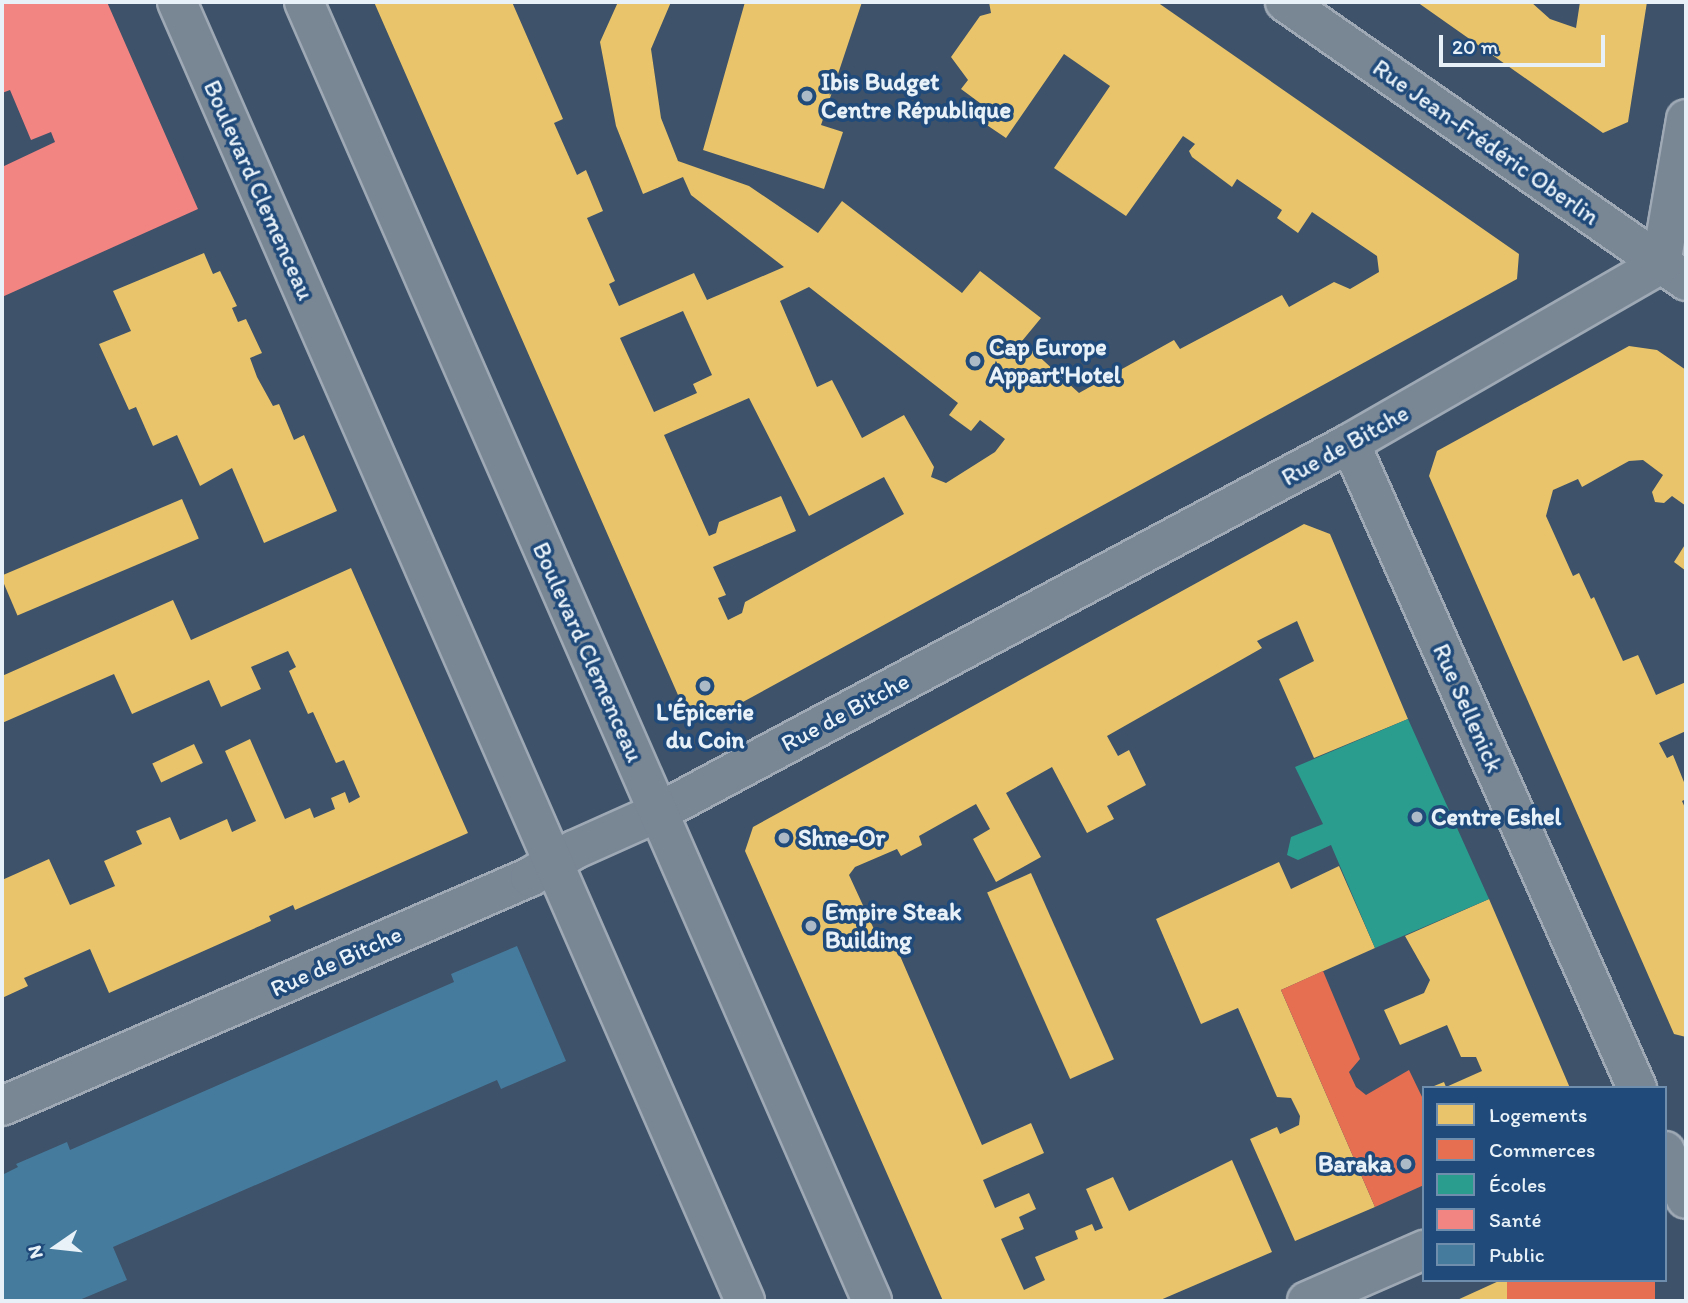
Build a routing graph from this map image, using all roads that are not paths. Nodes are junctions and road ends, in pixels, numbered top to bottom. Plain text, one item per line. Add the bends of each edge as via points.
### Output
1 (177, 2) edge
2 (304, 2) edge
3 (1285, 2) edge
4 (1686, 119) edge
5 (1674, 273) edge
6 (1350, 443) junction
7 (659, 812) junction
8 (553, 863) junction
9 (1636, 1086) edge
10 (2, 1106) edge
11 (1686, 1127) edge
12 (1667, 1142) edge
13 (1667, 1156) edge
14 (1686, 1199) edge
15 (1422, 1251) edge
16 (745, 1301) edge
17 (872, 1301) edge
18 (1307, 1301) edge

1 - 8 street, Boulevard Clemenceau
2 - 7 street, Boulevard Clemenceau
3 - 5 street, Rue Jean-Frédéric Oberlin
4 - 5 street
5 - 6 street, Rue de Bitche
6 - 7 street, Rue de Bitche
6 - 9 street, Rue Sellenick
7 - 8 street, Rue de Bitche
7 - 17 street, Boulevard Clemenceau
8 - 10 street, Rue de Bitche via 530,877
8 - 16 street, Boulevard Clemenceau
11 - 12 street
13 - 14 street
15 - 18 street

